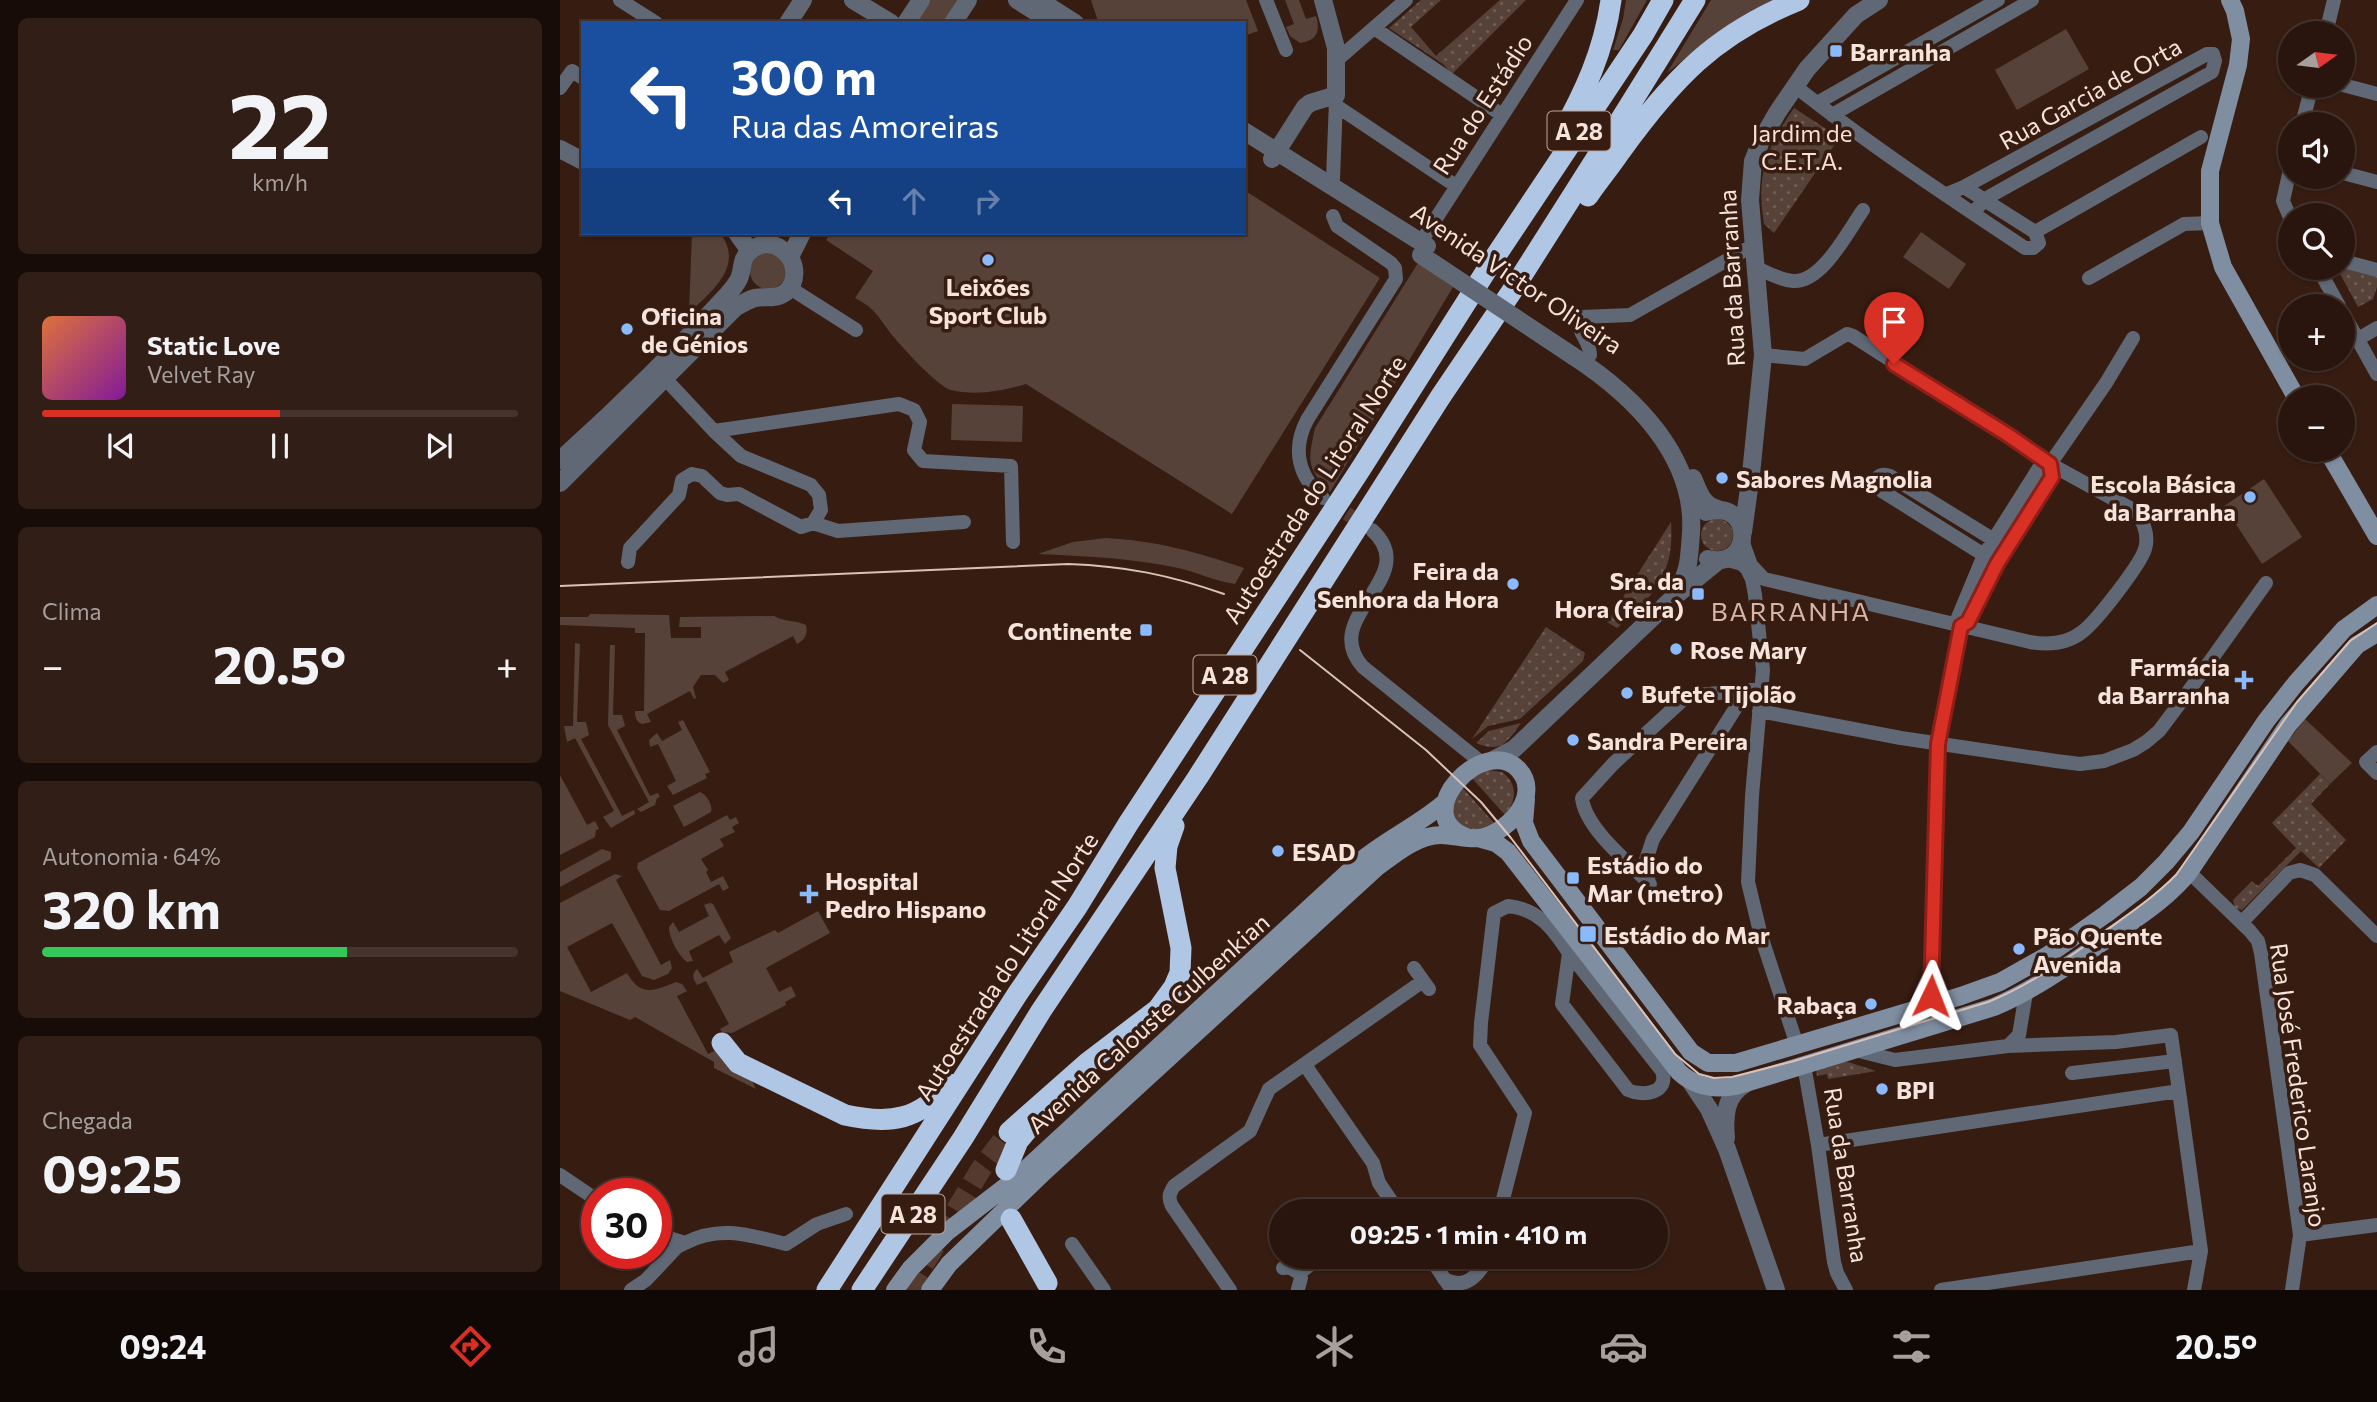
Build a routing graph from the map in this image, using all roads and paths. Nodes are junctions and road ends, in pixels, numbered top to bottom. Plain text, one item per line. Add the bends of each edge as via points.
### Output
1 (620, 0) edge
2 (803, 0) edge
3 (853, 0) edge
4 (921, 0) edge
5 (968, 0) edge
6 (1017, 0) edge
7 (1039, 0) edge
8 (1266, 0) edge
9 (1323, 0) edge
10 (1406, 0) edge
11 (1577, 0) edge
12 (1611, 0) edge
13 (1663, 0) edge
14 (1695, 0) edge
15 (1798, 0) edge
16 (1879, 0) edge
17 (1998, 0) edge
18 (2032, 0) edge
19 (2230, 0) edge
20 (2334, 0) edge
21 (653, 21) edge
22 (789, 21) edge
23 (888, 21) edge
24 (907, 21) edge
25 (954, 21) edge
26 (1050, 21) edge
27 (1071, 21) edge
28 (2329, 21) edge
29 (1374, 28) junction
30 (1286, 50) dead end
31 (1337, 60) junction
32 (581, 77) edge
33 (1795, 86) junction
34 (560, 88) edge
35 (2356, 88) edge
36 (2377, 94) edge
37 (1336, 100) junction
38 (1817, 103) junction
39 (1832, 114) junction
40 (1502, 115) junction
41 (1246, 133) edge
42 (2201, 137) dead end
43 (1246, 145) edge
44 (560, 149) edge
45 (1273, 156) junction
46 (581, 160) edge
47 (2355, 176) edge
48 (1333, 179) dead end
49 (2377, 182) edge
50 (1456, 186) junction
51 (1964, 187) junction
52 (1947, 194) junction
53 (1985, 199) junction
54 (1863, 210) dead end
55 (1973, 213) junction
56 (1334, 216) dead end
57 (2210, 223) junction
58 (2035, 232) junction
59 (738, 235) edge
60 (801, 235) edge
61 (779, 239) edge
62 (1425, 245) junction
63 (1754, 247) junction
64 (750, 251) junction
65 (790, 257) junction
66 (1493, 260) junction
67 (2355, 264) edge
68 (1757, 268) junction
69 (2377, 270) edge
70 (741, 275) junction
71 (2089, 278) dead end
72 (790, 288) junction
73 (1512, 290) junction
74 (759, 297) junction
75 (2377, 328) edge
76 (856, 330) dead end
77 (2355, 334) edge
78 (2133, 338) dead end
79 (2358, 339) junction
80 (1581, 353) junction
81 (1763, 355) junction
82 (661, 374) junction
83 (2377, 374) edge
84 (2289, 385) edge
85 (714, 431) junction
86 (560, 460) edge
87 (2334, 462) edge
88 (2050, 464) junction
89 (1751, 474) junction
90 (560, 484) edge
91 (1323, 498) tunnel mouth
92 (1720, 509) junction
93 (964, 522) dead end
94 (813, 523) junction
95 (1372, 530) tunnel mouth
96 (1692, 533) junction
97 (1742, 536) junction
98 (2377, 537) edge
99 (1994, 540) junction
100 (1013, 542) dead end
101 (1984, 555) junction
102 (1721, 560) junction
103 (628, 562) dead end
104 (2266, 583) dead end
105 (1675, 596) junction
106 (2377, 606) edge
107 (1961, 626) junction
108 (2377, 633) edge
109 (1754, 689) junction
110 (1759, 711) junction
111 (1531, 732) junction
112 (1938, 744) junction
113 (2377, 752) edge
114 (1488, 761) junction
115 (2377, 773) edge
116 (1199, 777) junction
117 (1524, 777) junction
118 (1526, 799) junction
119 (1444, 803) junction
120 (1472, 838) junction
121 (2189, 872) junction
122 (2242, 922) junction
123 (2377, 936) edge
124 (1569, 953) junction
125 (1414, 968) dead end
126 (2018, 972) junction
127 (1018, 993) junction
128 (2026, 993) junction
129 (1932, 1005) junction
130 (1131, 1030) junction
131 (722, 1043) dead end
132 (1797, 1045) junction
133 (2008, 1046) junction
134 (1855, 1049) junction
135 (1699, 1059) junction
136 (2175, 1061) junction
137 (1305, 1065) junction
138 (1804, 1065) junction
139 (2072, 1073) dead end
140 (1691, 1082) junction
141 (1745, 1084) junction
142 (1716, 1088) junction
143 (2179, 1091) junction
144 (1009, 1132) tunnel mouth
145 (1818, 1145) junction
146 (1727, 1149) junction
147 (1006, 1170) dead end
148 (560, 1175) edge
149 (581, 1189) edge
150 (1388, 1199) edge
151 (1503, 1199) edge
152 (846, 1213) dead end
153 (1010, 1219) dead end
154 (2377, 1225) edge
155 (2300, 1236) junction
156 (672, 1239) edge
157 (685, 1243) junction
158 (1072, 1244) dead end
159 (2201, 1251) junction
160 (1292, 1269) edge
161 (1304, 1269) edge
162 (1438, 1269) edge
163 (1481, 1269) edge
164 (1484, 1269) edge
165 (1299, 1273) junction
166 (1047, 1283) dead end
167 (1448, 1284) edge
168 (1298, 1289) edge
169 (631, 1290) edge
170 (827, 1290) edge
171 (862, 1290) edge
172 (895, 1290) edge
173 (930, 1290) edge
174 (1104, 1290) edge
175 (1230, 1290) edge
176 (1478, 1290) edge
177 (1776, 1290) edge
178 (1846, 1290) edge
179 (1941, 1290) edge
180 (2194, 1290) edge
181 (2292, 1290) edge

1 - 21 street
2 - 22 street
3 - 23 street
4 - 24 street
5 - 25 street
6 - 26 street
7 - 27 street
8 - 30 street
9 - 31 street via 1335,36
10 - 29 street
11 - 40 street, Rua do Estádio
12 - 66 highway via 1606,32 1586,90
13 - 66 highway, Autoestrada do Litoral Norte / A 28
14 - 73 highway, A 28
15 - 73 highway via 1728,36 1684,71
16 - 33 street, Rua da Barranha via 1850,21
17 - 38 street
18 - 39 street
19 - 57 main road via 2241,39 2210,172
20 - 28 street
29 - 31 street
29 - 40 street
31 - 37 street
32 - 34 street via 572,71
33 - 38 street
33 - 63 street, Rua da Barranha via 1760,141 1753,161
35 - 36 street
37 - 45 street via 1310,103
37 - 48 street
37 - 50 street
38 - 39 street
39 - 52 street
40 - 50 street, Rua do Estádio
41 - 45 street, Avenida Victor Oliveira
42 - 58 street
43 - 45 street, Avenida Victor Oliveira
44 - 46 street
45 - 62 street, Avenida Victor Oliveira
47 - 49 street
50 - 62 street, Rua do Estádio
51 - 52 street
51 - 53 street
51 - 53 street, Rua Garcia de Orta via 2213,54 2212,72
52 - 55 street
53 - 55 street
53 - 58 street
54 - 68 street via 1814,274 1791,281
55 - 58 street via 2025,248 2039,243
56 - 91 street via 1345,233 1391,262 1396,279 1301,435 1298,456 1303,474
57 - 71 street via 2184,224
57 - 84 main road via 2223,267
59 - 64 street
60 - 65 street
61 - 64 street
61 - 65 street
62 - 80 street, Avenida Victor Oliveira
63 - 68 street, Rua da Barranha
63 - 80 street via 1630,315 1579,320 1578,329 1590,348
64 - 70 street
65 - 72 street via 795,272
66 - 127 highway, Autoestrada do Litoral Norte / A 28
67 - 69 street
68 - 81 street, Rua da Barranha
70 - 74 street via 746,289
70 - 82 street
72 - 74 street via 776,298
72 - 76 street
73 - 116 highway, A 28
74 - 82 street via 736,307
75 - 79 street
77 - 79 street
78 - 88 street
79 - 83 street
80 - 92 street, Avenida Victor Oliveira via 1625,382 1650,409 1679,451 1703,500
80 - 96 street, Avenida Victor Oliveira via 1647,418 1673,457 1688,489
81 - 88 street via 1805,359 1847,334 1853,336
81 - 89 street, Rua da Barranha
82 - 85 street
82 - 86 street
82 - 90 street
85 - 94 street via 741,456 816,489 821,510
85 - 100 street via 899,404 918,416 914,450 923,461 1011,466
87 - 98 main road
88 - 99 street via 2039,468
88 - 107 street via 2052,477 1997,564 1968,622
88 - 107 street via 2137,512 2145,529 2142,555 2097,617 2071,638 2042,644
89 - 92 street, Rua da Barranha via 1737,498
89 - 97 street, Rua da Barranha
92 - 96 street via 1701,514
92 - 97 street via 1738,520
93 - 94 street via 838,531
94 - 103 street via 801,527 739,494 720,493 702,476 692,474 682,480 679,495 631,548
95 - 114 street via 1383,542 1387,565 1353,625 1354,654 1363,667
96 - 102 street via 1693,546 1702,556
96 - 105 street, Avenida Victor Oliveira via 1688,567
97 - 102 street via 1734,554
97 - 107 street, Rua da Barranha via 1751,565 1764,579
99 - 101 street
99 - 101 street via 1890,475 1875,480 1882,491
101 - 107 street via 1957,620
102 - 105 street
102 - 109 street via 1742,564 1752,579 1763,654
104 - 112 street via 2159,731 2133,750 2080,764
105 - 111 street
106 - 126 main road via 2344,629 2296,683 2160,869 2106,914
107 - 112 street
108 - 121 main road via 2357,645 2288,725
109 - 109 street via 1653,839 1646,863 1650,884 1596,827 1582,798 1681,700
109 - 110 street
110 - 112 street
110 - 132 street via 1748,882
111 - 114 street via 1514,750
111 - 117 street via 1523,756
112 - 129 street
113 - 115 street via 2366,762
114 - 117 main road via 1511,764
114 - 119 main road via 1452,787
116 - 130 highway via 1175,823 1166,857 1181,948 1180,973 1167,999
116 - 171 highway, A 28
117 - 118 main road
118 - 120 main road via 1502,827
118 - 135 main road via 1524,823 1531,841
119 - 120 main road via 1456,832
119 - 172 main road, Avenida Calouste Gulbenkian via 1358,863 1013,1181 948,1231
120 - 140 main road, Avenida Calouste Gulbenkian via 1496,843 1508,852
120 - 173 main road, Avenida Calouste Gulbenkian via 1424,838 1376,868 1045,1171 949,1264
121 - 122 street, Rua José Frederico Laranjo
121 - 128 main road via 2158,904
122 - 123 street via 2289,873 2300,870 2315,875
122 - 155 street, Rua José Frederico Laranjo via 2258,941 2261,953
124 - 124 street via 1662,1071 1663,1082 1653,1092 1628,1090 1562,1004
124 - 151 street via 1535,913 1508,906 1494,913 1480,1045 1525,1113
125 - 137 street via 1426,985
126 - 128 street
126 - 129 main road
127 - 131 highway via 937,1099 895,1119 845,1115 738,1063
127 - 170 highway, Autoestrada do Litoral Norte / A 28
128 - 133 street via 2019,1035
128 - 134 main road via 1983,1011
129 - 132 main road
130 - 144 highway
130 - 147 highway via 1030,1127
132 - 135 main road via 1736,1063
133 - 134 street via 1895,1060
133 - 136 street via 2171,1035
134 - 138 main road
135 - 142 street via 1711,1072
136 - 139 street
136 - 143 street
137 - 150 street via 1373,1164
137 - 175 street via 1266,1092 1250,1131 1170,1192 1172,1206
138 - 141 main road
138 - 145 street, Rua da Barranha
140 - 142 main road
140 - 146 street
141 - 142 main road
141 - 146 street via 1733,1092 1728,1103
142 - 146 street
143 - 145 street
143 - 159 street
145 - 178 street, Rua da Barranha via 1837,1273
146 - 177 street
148 - 149 street
152 - 157 street via 817,1224 786,1244 717,1232
153 - 166 highway
154 - 155 street
155 - 181 street, Rua José Frederico Laranjo
156 - 157 street
157 - 169 street
158 - 174 street
159 - 179 street
159 - 180 street
160 - 165 street
161 - 165 street
162 - 167 street
163 - 167 street via 1466,1284
164 - 176 street
165 - 168 street

